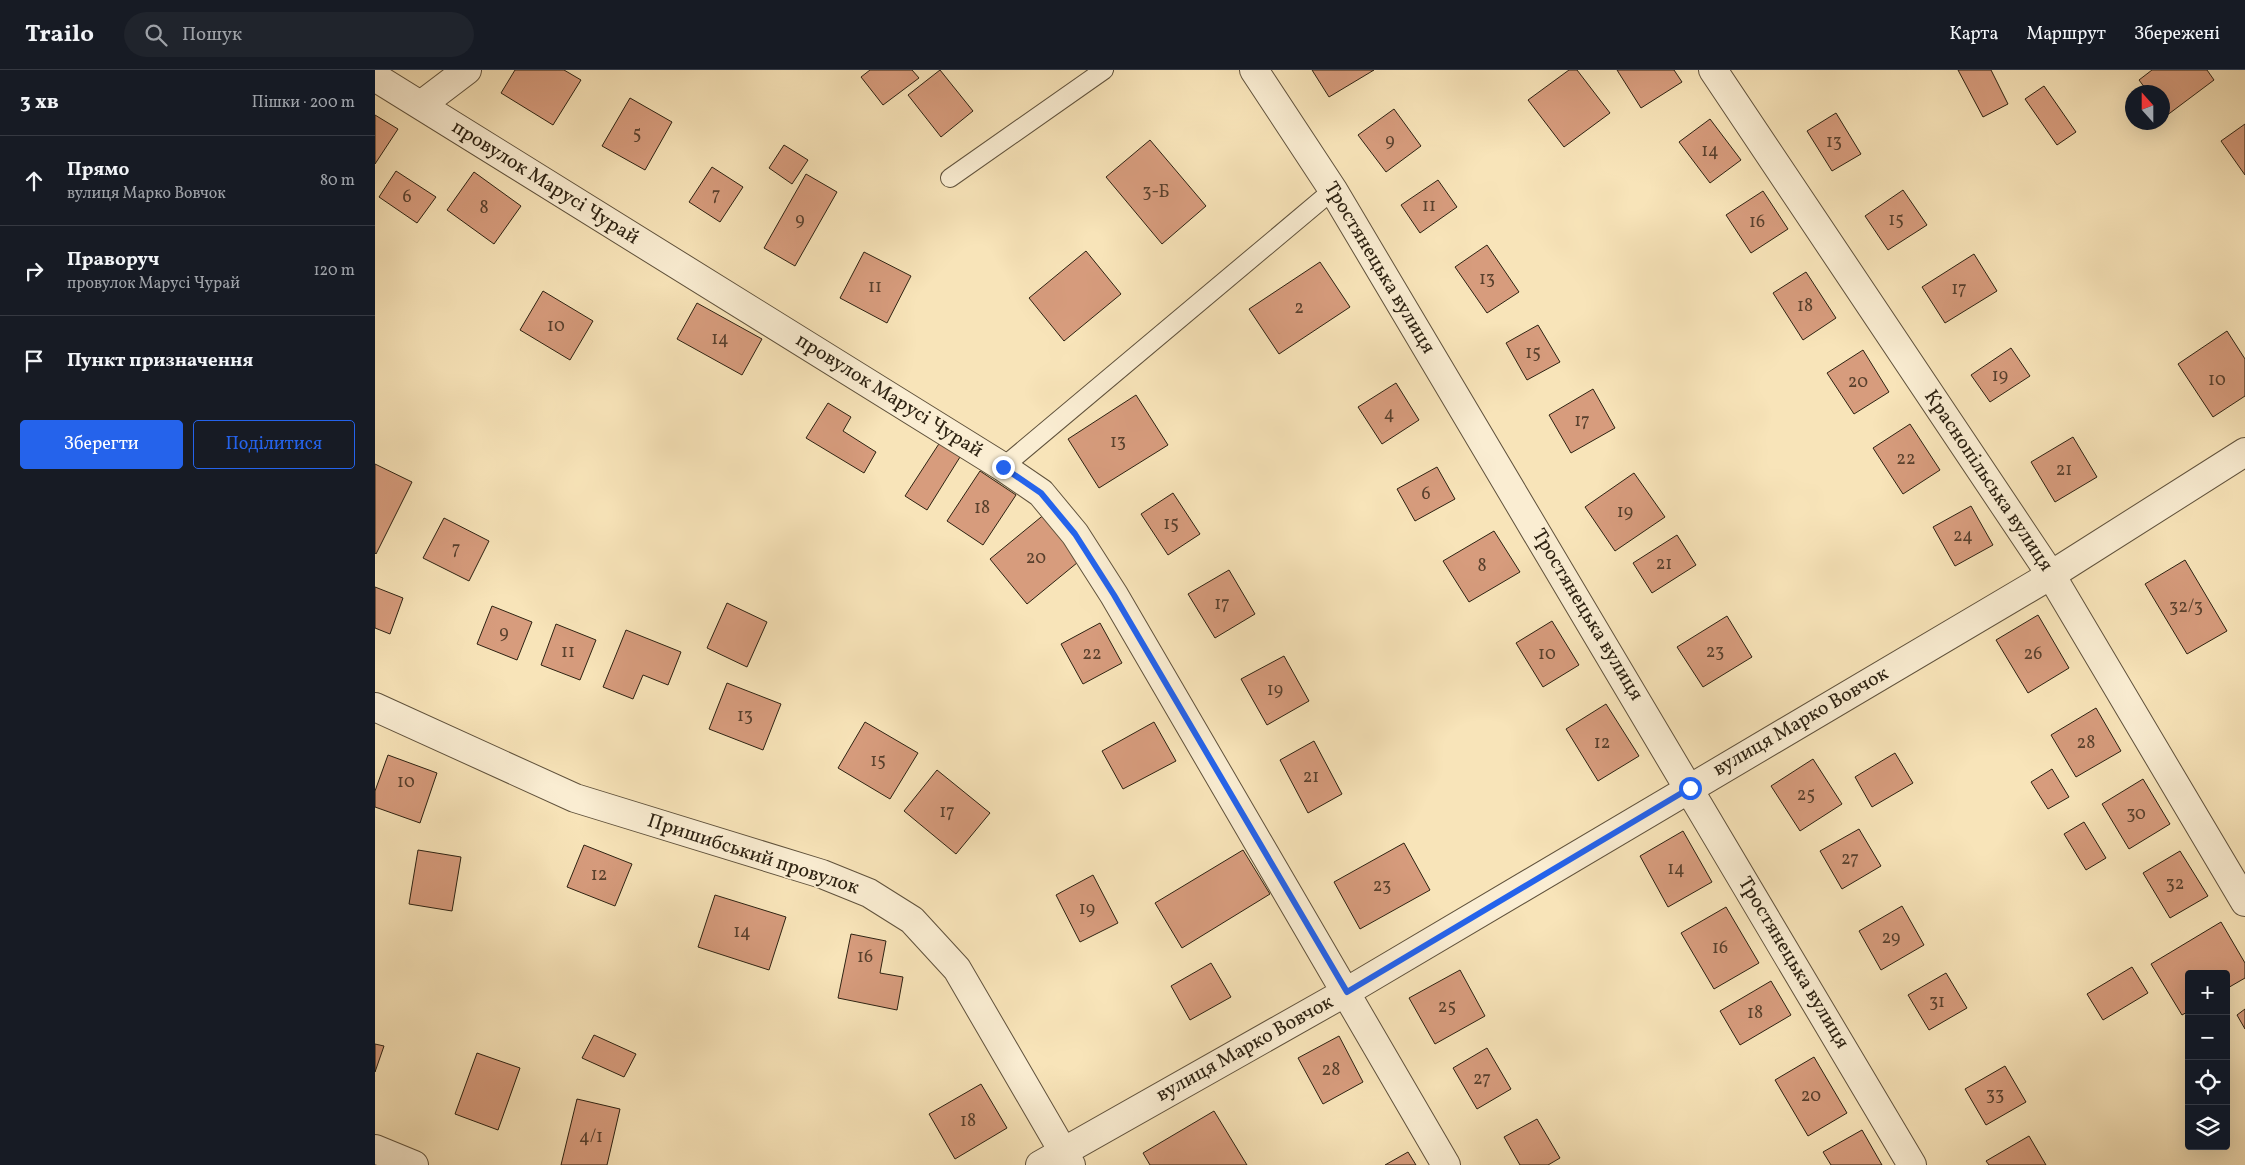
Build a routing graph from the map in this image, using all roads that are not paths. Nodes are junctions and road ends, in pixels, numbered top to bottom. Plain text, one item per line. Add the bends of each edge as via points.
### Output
1 (467, 70) edge
2 (1104, 70) edge
3 (1254, 70) edge
4 (1713, 70) edge
5 (375, 78) edge
6 (421, 105) junction
7 (950, 178) dead end
8 (1333, 190) junction
9 (2245, 452) edge
10 (1003, 467) junction
11 (2051, 575) junction
12 (375, 707) edge
13 (1690, 788) junction
14 (2245, 902) edge
15 (1347, 992) junction
16 (375, 1149) edge
17 (1058, 1160) edge
18 (414, 1165) edge
19 (1446, 1165) edge
20 (1912, 1165) edge

1 - 6 street
2 - 7 lane
3 - 8 street, Тростянецька вулиця
4 - 11 street, Краснопільська вулиця
5 - 6 street, провулок Марусі Чурай
6 - 10 street, провулок Марусі Чурай
8 - 10 lane
8 - 13 street, Тростянецька вулиця
9 - 11 street, вулиця Марко Вовчок
10 - 15 street, провулок Марусі Чурай via 1041,493 1075,534
11 - 13 street, вулиця Марко Вовчок
11 - 14 street, Краснопільська вулиця
12 - 17 street, Пришибський провулок via 575,798 822,874 869,893 912,920 957,969
13 - 15 street, вулиця Марко Вовчок
13 - 20 street, Тростянецька вулиця
15 - 17 street, вулиця Марко Вовчок
15 - 19 street, провулок Марусі Чурай
16 - 18 street

